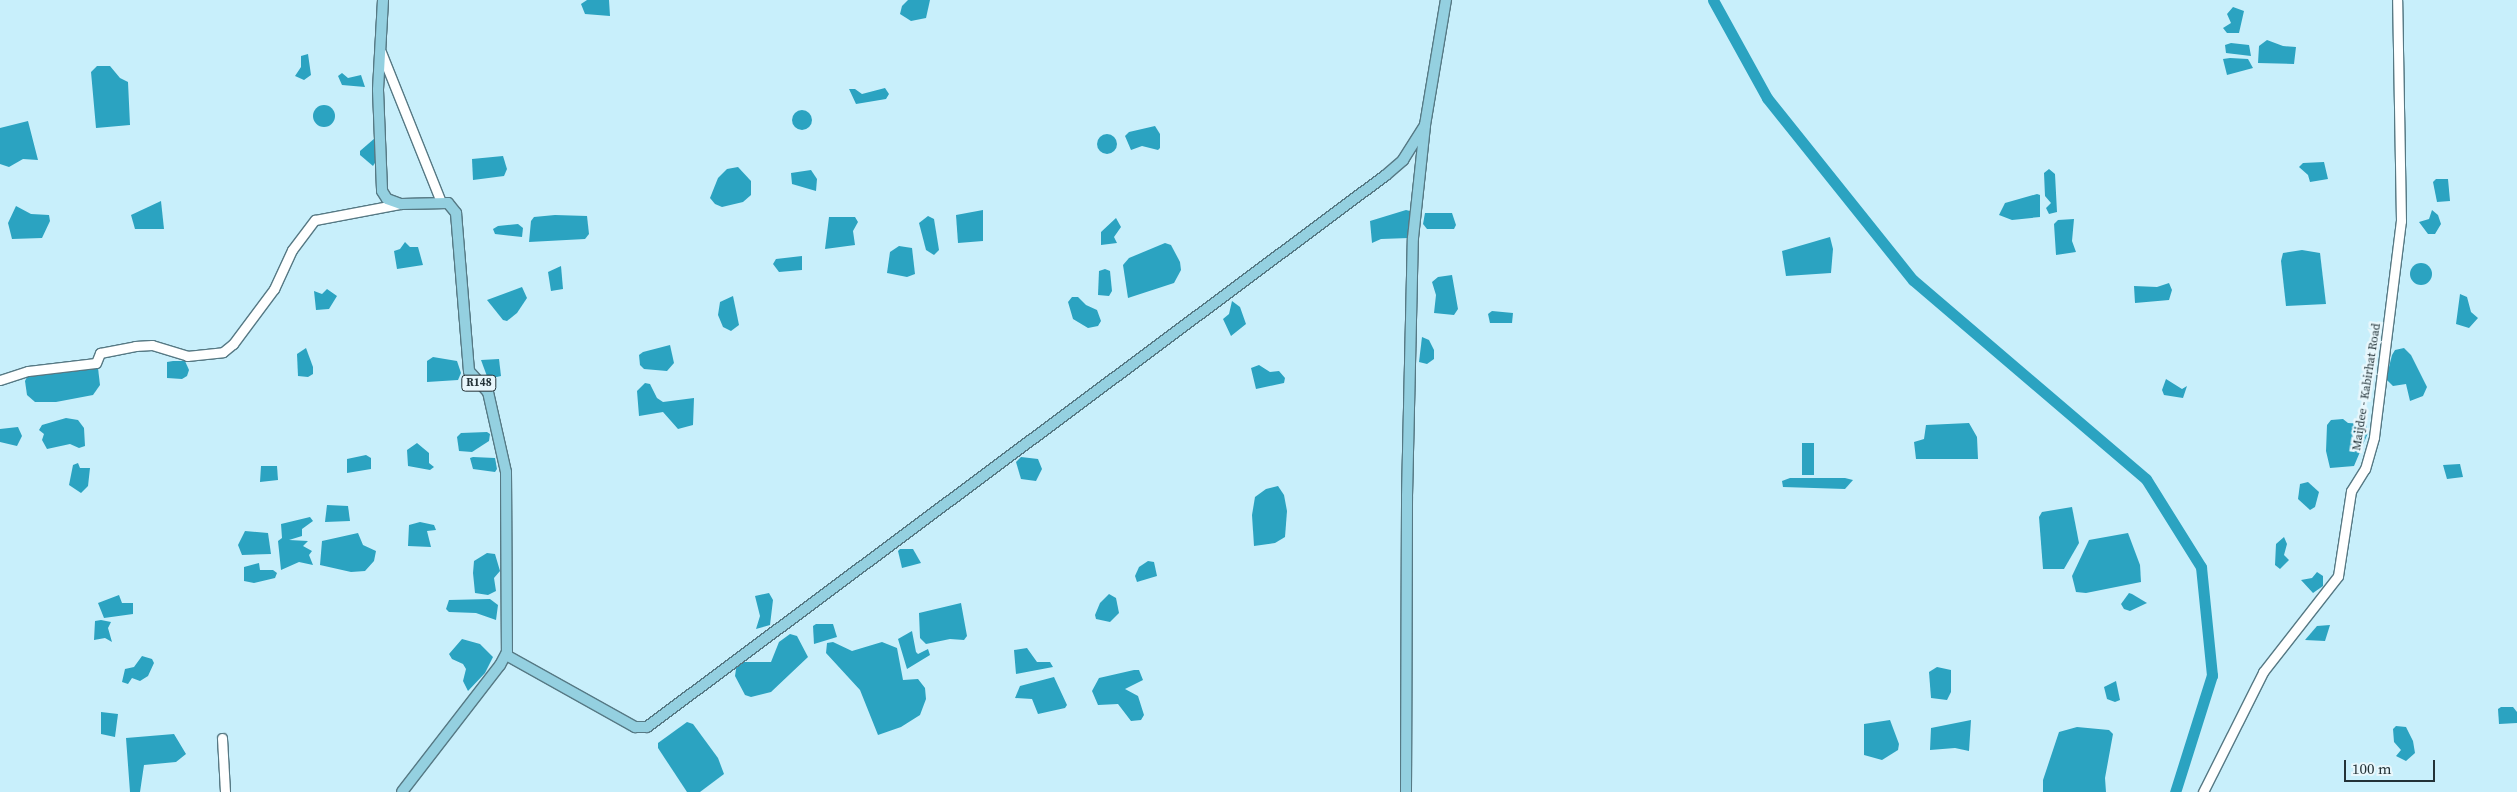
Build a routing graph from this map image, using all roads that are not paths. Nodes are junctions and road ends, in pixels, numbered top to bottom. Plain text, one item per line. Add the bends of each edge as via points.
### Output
1 (383, 0) edge
2 (1446, 0) edge
3 (2397, 0) edge
4 (381, 52) junction
5 (1425, 125) junction
6 (441, 202) junction
7 (401, 204) junction
8 (0, 380) edge
9 (506, 655) junction
10 (222, 738) dead end
11 (225, 792) edge
12 (402, 792) edge
13 (1406, 792) edge
14 (2203, 792) edge

1 - 4 main road
2 - 5 main road
3 - 14 street, Maijdee - Kabirhat Road via 2401,221 2374,437 2365,469 2351,491 2338,576 2263,672
4 - 6 street
4 - 7 main road via 378,90 382,191 387,199
5 - 9 main road via 1403,160 1386,175 647,727 635,727
5 - 13 main road via 1413,238 1406,496
6 - 7 main road
6 - 9 main road, R148 via 448,203 456,213 469,371 488,392 506,472
7 - 8 street via 332,214 315,220 292,250 274,289 233,344 223,352 187,356 152,345 135,346 100,353 96,364 28,371
9 - 12 main road
10 - 11 street

